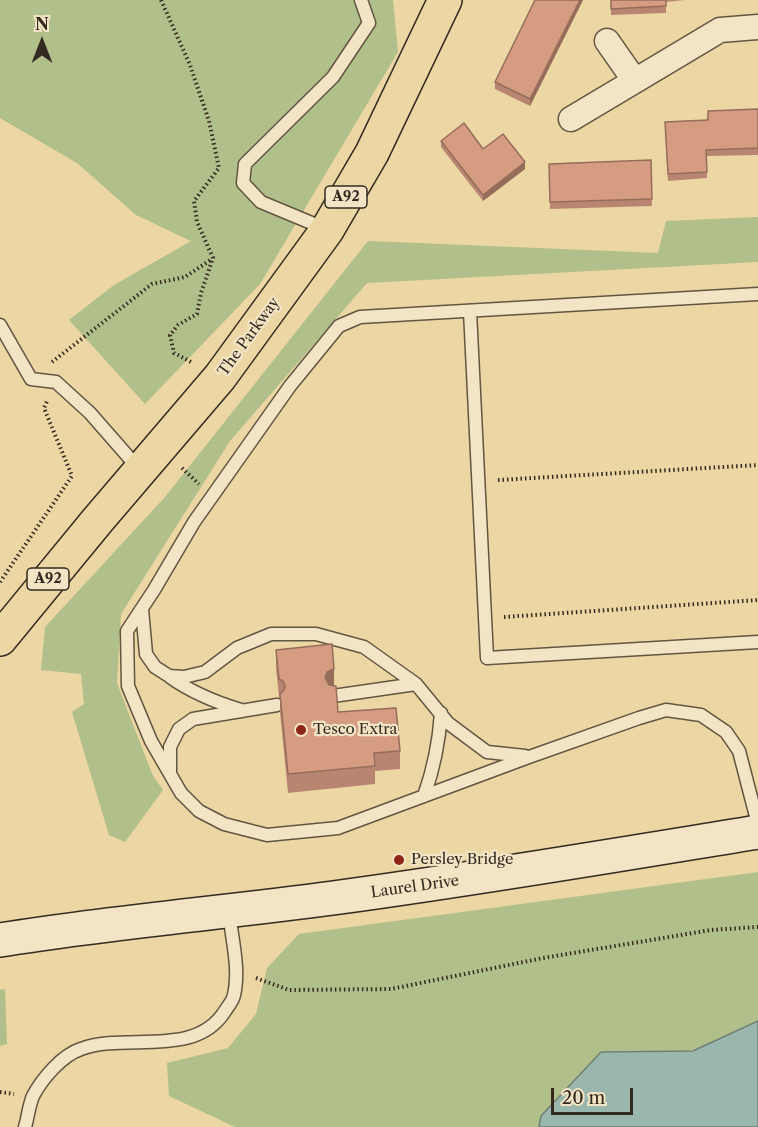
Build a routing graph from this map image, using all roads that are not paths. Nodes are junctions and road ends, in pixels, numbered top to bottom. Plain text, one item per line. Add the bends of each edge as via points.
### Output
1 (361, 0) edge
2 (445, 0) edge
3 (758, 27) edge
4 (607, 40) dead end
5 (635, 81) junction
6 (571, 119) dead end
7 (327, 230) junction
8 (758, 294) edge
9 (470, 311) junction
10 (0, 325) edge
11 (149, 459) junction
12 (142, 609) junction
13 (0, 639) edge
14 (758, 642) edge
15 (169, 676) junction
16 (416, 684) junction
17 (333, 696) edge
18 (277, 705) dead end
19 (244, 711) junction
20 (441, 713) junction
21 (529, 757) junction
22 (171, 775) junction
23 (424, 796) junction
24 (758, 824) edge
25 (758, 832) edge
26 (228, 912) junction
27 (0, 915) edge
28 (70, 929) junction
29 (0, 940) edge
30 (25, 1127) edge

1 - 7 lane via 369,23 333,77 245,164 243,183 261,202
2 - 7 main road, The Parkway / A92 via 372,153
3 - 5 street via 720,30
4 - 5 street
5 - 6 street
7 - 11 main road, The Parkway / A92 via 220,377
8 - 9 lane
9 - 12 lane via 360,317 339,326 290,386 212,495
9 - 14 lane via 488,658
10 - 11 lane via 32,379 56,382
11 - 13 main road, The Parkway / A92
12 - 15 lane via 146,654 155,667
12 - 22 lane via 128,631 128,686 151,741
15 - 16 lane via 205,672 237,648 270,634 316,634 364,646
15 - 19 lane via 211,701
16 - 17 lane
16 - 20 lane
18 - 19 lane
19 - 22 lane via 193,719 179,729 170,747
20 - 21 lane via 448,723 488,752
20 - 23 lane via 435,766
21 - 23 lane
21 - 24 lane via 666,710 701,715 726,732 740,752
22 - 23 lane via 199,812 224,824 267,835 338,828
25 - 26 street, Laurel Drive via 424,886
26 - 28 street, Laurel Drive
26 - 30 lane via 236,970 234,996 220,1018 199,1035 80,1049 52,1068 32,1097
27 - 28 street, Laurel Drive
28 - 29 street, Laurel Drive

